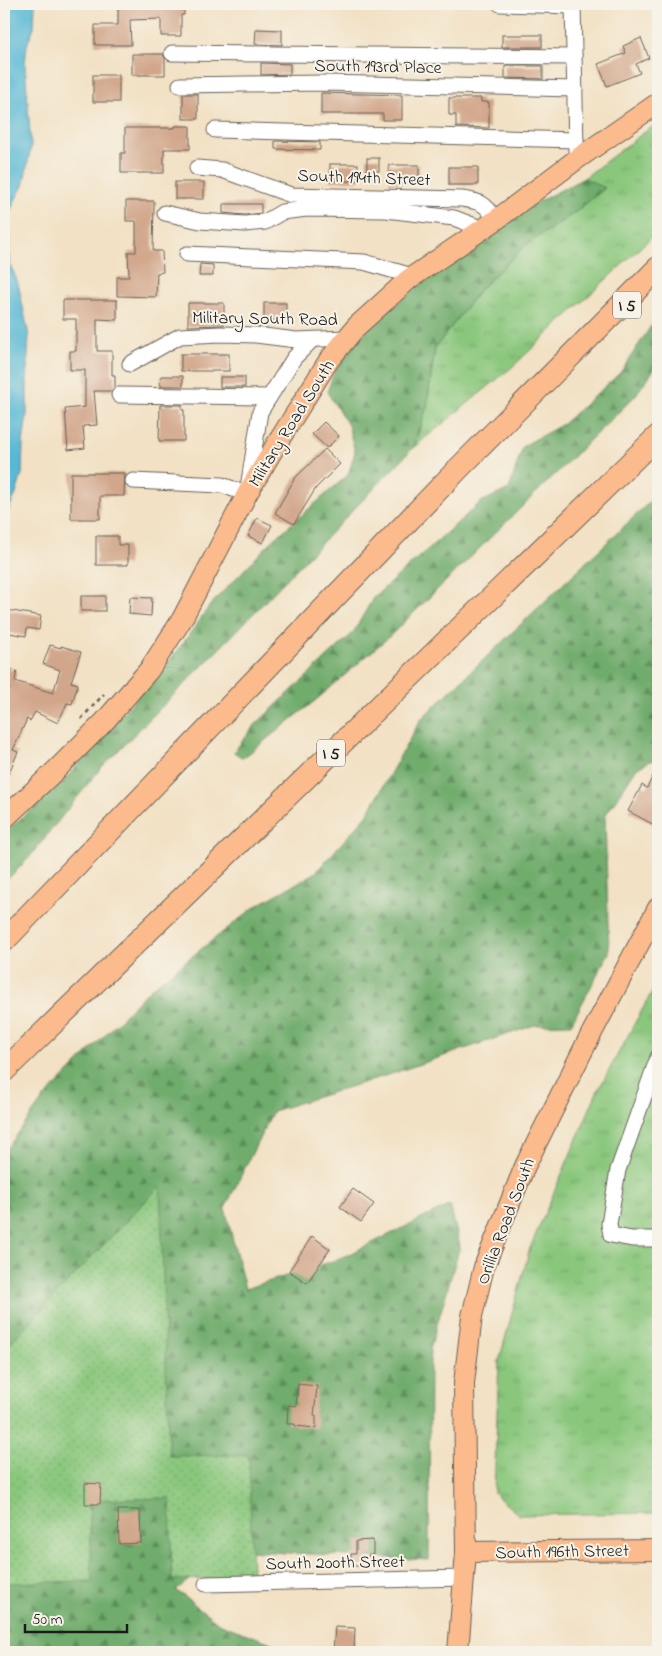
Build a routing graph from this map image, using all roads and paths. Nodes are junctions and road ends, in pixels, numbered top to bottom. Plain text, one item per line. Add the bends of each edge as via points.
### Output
1 (500, 4) edge
2 (573, 5) edge
3 (172, 53) dead end
4 (574, 57) junction
5 (180, 85) dead end
6 (575, 89) junction
7 (658, 103) edge
8 (215, 130) dead end
9 (576, 149) junction
10 (197, 168) dead end
11 (165, 213) dead end
12 (490, 224) junction
13 (186, 254) dead end
14 (658, 268) edge
15 (412, 276) junction
16 (658, 279) edge
17 (596, 332) junction
18 (347, 338) junction
19 (312, 340) junction
20 (130, 364) dead end
21 (119, 396) dead end
22 (269, 397) junction
23 (658, 436) edge
24 (133, 481) dead end
25 (248, 494) junction
26 (109, 689) dead end
27 (76, 725) dead end
28 (4, 819) edge
29 (658, 908) edge
30 (4, 941) edge
31 (658, 1057) edge
32 (4, 1071) edge
33 (658, 1239) edge
34 (658, 1550) edge
35 (466, 1552) junction
36 (464, 1578) junction
37 (206, 1584) dead end
38 (458, 1652) edge

1 - 2 street
2 - 4 street
3 - 4 street
4 - 6 street
5 - 6 street, South 193rd Place via 325,83
6 - 9 street
7 - 9 main road, Military Road South
8 - 9 street
9 - 12 main road, Military Road South
10 - 12 street, South 194th Street via 222,170 291,195 481,202 488,208
11 - 12 street via 200,221 245,224 265,222 282,212 307,209 386,210
12 - 15 main road, Military Road South
13 - 15 street via 364,262
14 - 17 highway
15 - 18 main road, Military Road South
16 - 17 highway, I 5
17 - 30 highway, I 5 via 446,482
18 - 19 street, Military South Road
18 - 25 main road, Military Road South via 302,400
19 - 20 street, Military South Road via 220,334 180,336
19 - 22 street via 294,358
21 - 22 street
22 - 25 street via 260,412
23 - 32 highway, I 5
24 - 25 street via 222,485
25 - 28 main road, Military Road South via 181,621 149,670 104,722
26 - 27 path
29 - 35 main road, Orillia Road South via 525,1166 484,1267 472,1316 464,1383
31 - 33 street via 618,1170 609,1224 611,1235
34 - 35 main road, South 196th Street
35 - 36 main road, Orillia Road South
36 - 37 street, South 200th Street
36 - 38 main road, Orillia Road South

